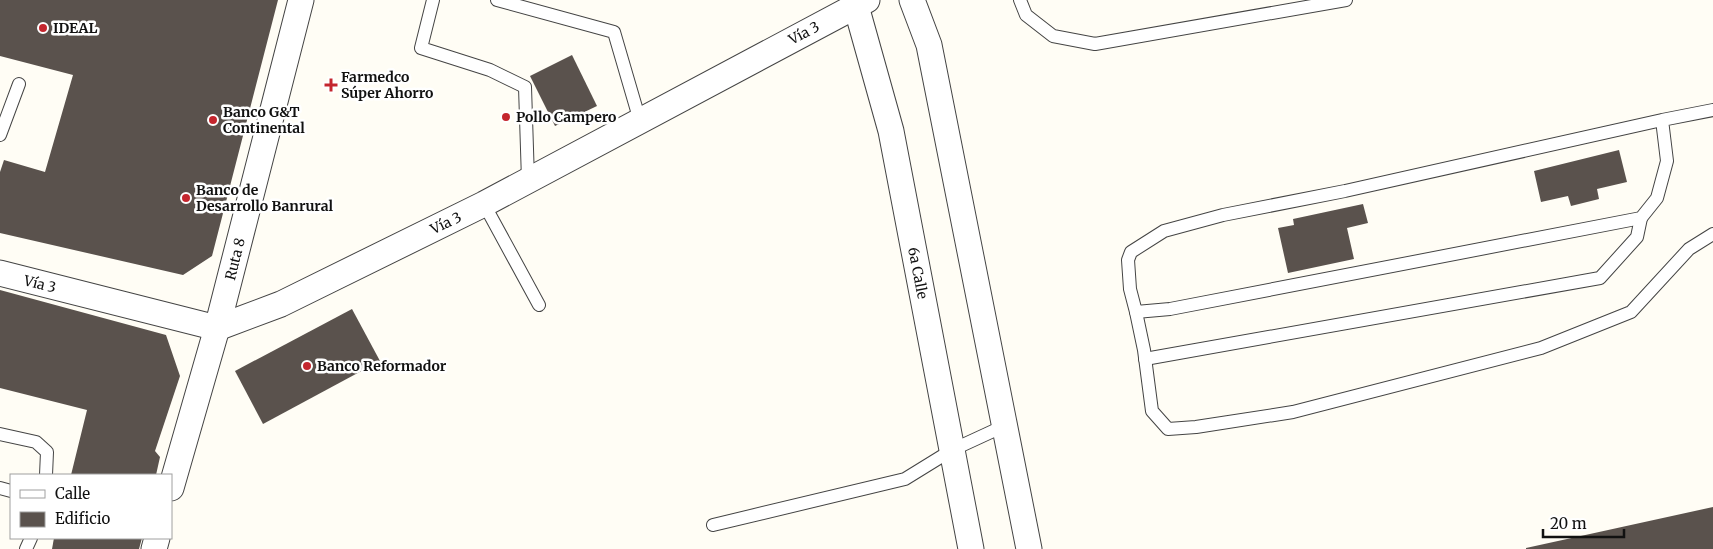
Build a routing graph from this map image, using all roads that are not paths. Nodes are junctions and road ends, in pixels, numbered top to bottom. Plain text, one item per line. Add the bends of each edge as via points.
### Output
1 (302, 0) edge
2 (433, 0) edge
3 (497, 0) edge
4 (912, 0) edge
5 (1020, 0) edge
6 (1346, 0) edge
7 (859, 2) edge
8 (19, 84) dead end
9 (1713, 110) edge
10 (1662, 120) junction
11 (640, 121) junction
12 (0, 135) edge
13 (528, 180) junction
14 (484, 204) junction
15 (1641, 218) junction
16 (1713, 234) edge
17 (0, 273) edge
18 (539, 305) dead end
19 (1136, 312) junction
20 (217, 328) junction
21 (1145, 359) junction
22 (1004, 426) junction
23 (0, 434) edge
24 (952, 450) junction
25 (46, 474) edge
26 (172, 485) edge
27 (713, 525) dead end
28 (971, 549) edge
29 (1029, 549) edge

1 - 20 street, Ruta 8
2 - 13 lane via 421,48 490,70 525,87
3 - 11 lane via 614,32
4 - 22 street via 928,45
5 - 6 lane via 1026,15 1053,36 1095,44
7 - 11 street, Vía 3
7 - 24 street, 6a Calle via 891,131
8 - 12 lane
9 - 10 lane
10 - 15 lane via 1667,161 1657,198
10 - 19 lane via 1223,215 1164,231 1131,252 1128,260
11 - 13 street, Vía 3
13 - 14 street, Vía 3
14 - 18 lane
14 - 20 street, Vía 3 via 281,304
15 - 19 lane via 1170,309
15 - 21 lane via 1637,238 1600,278
16 - 21 lane via 1689,249 1631,312 1541,348 1293,412 1168,429 1152,411
17 - 20 street, Vía 3
19 - 21 lane
20 - 26 street, Ruta 8
22 - 24 lane
22 - 29 street
23 - 25 lane via 36,442 46,452
24 - 27 lane via 905,479
24 - 28 street, 6a Calle

